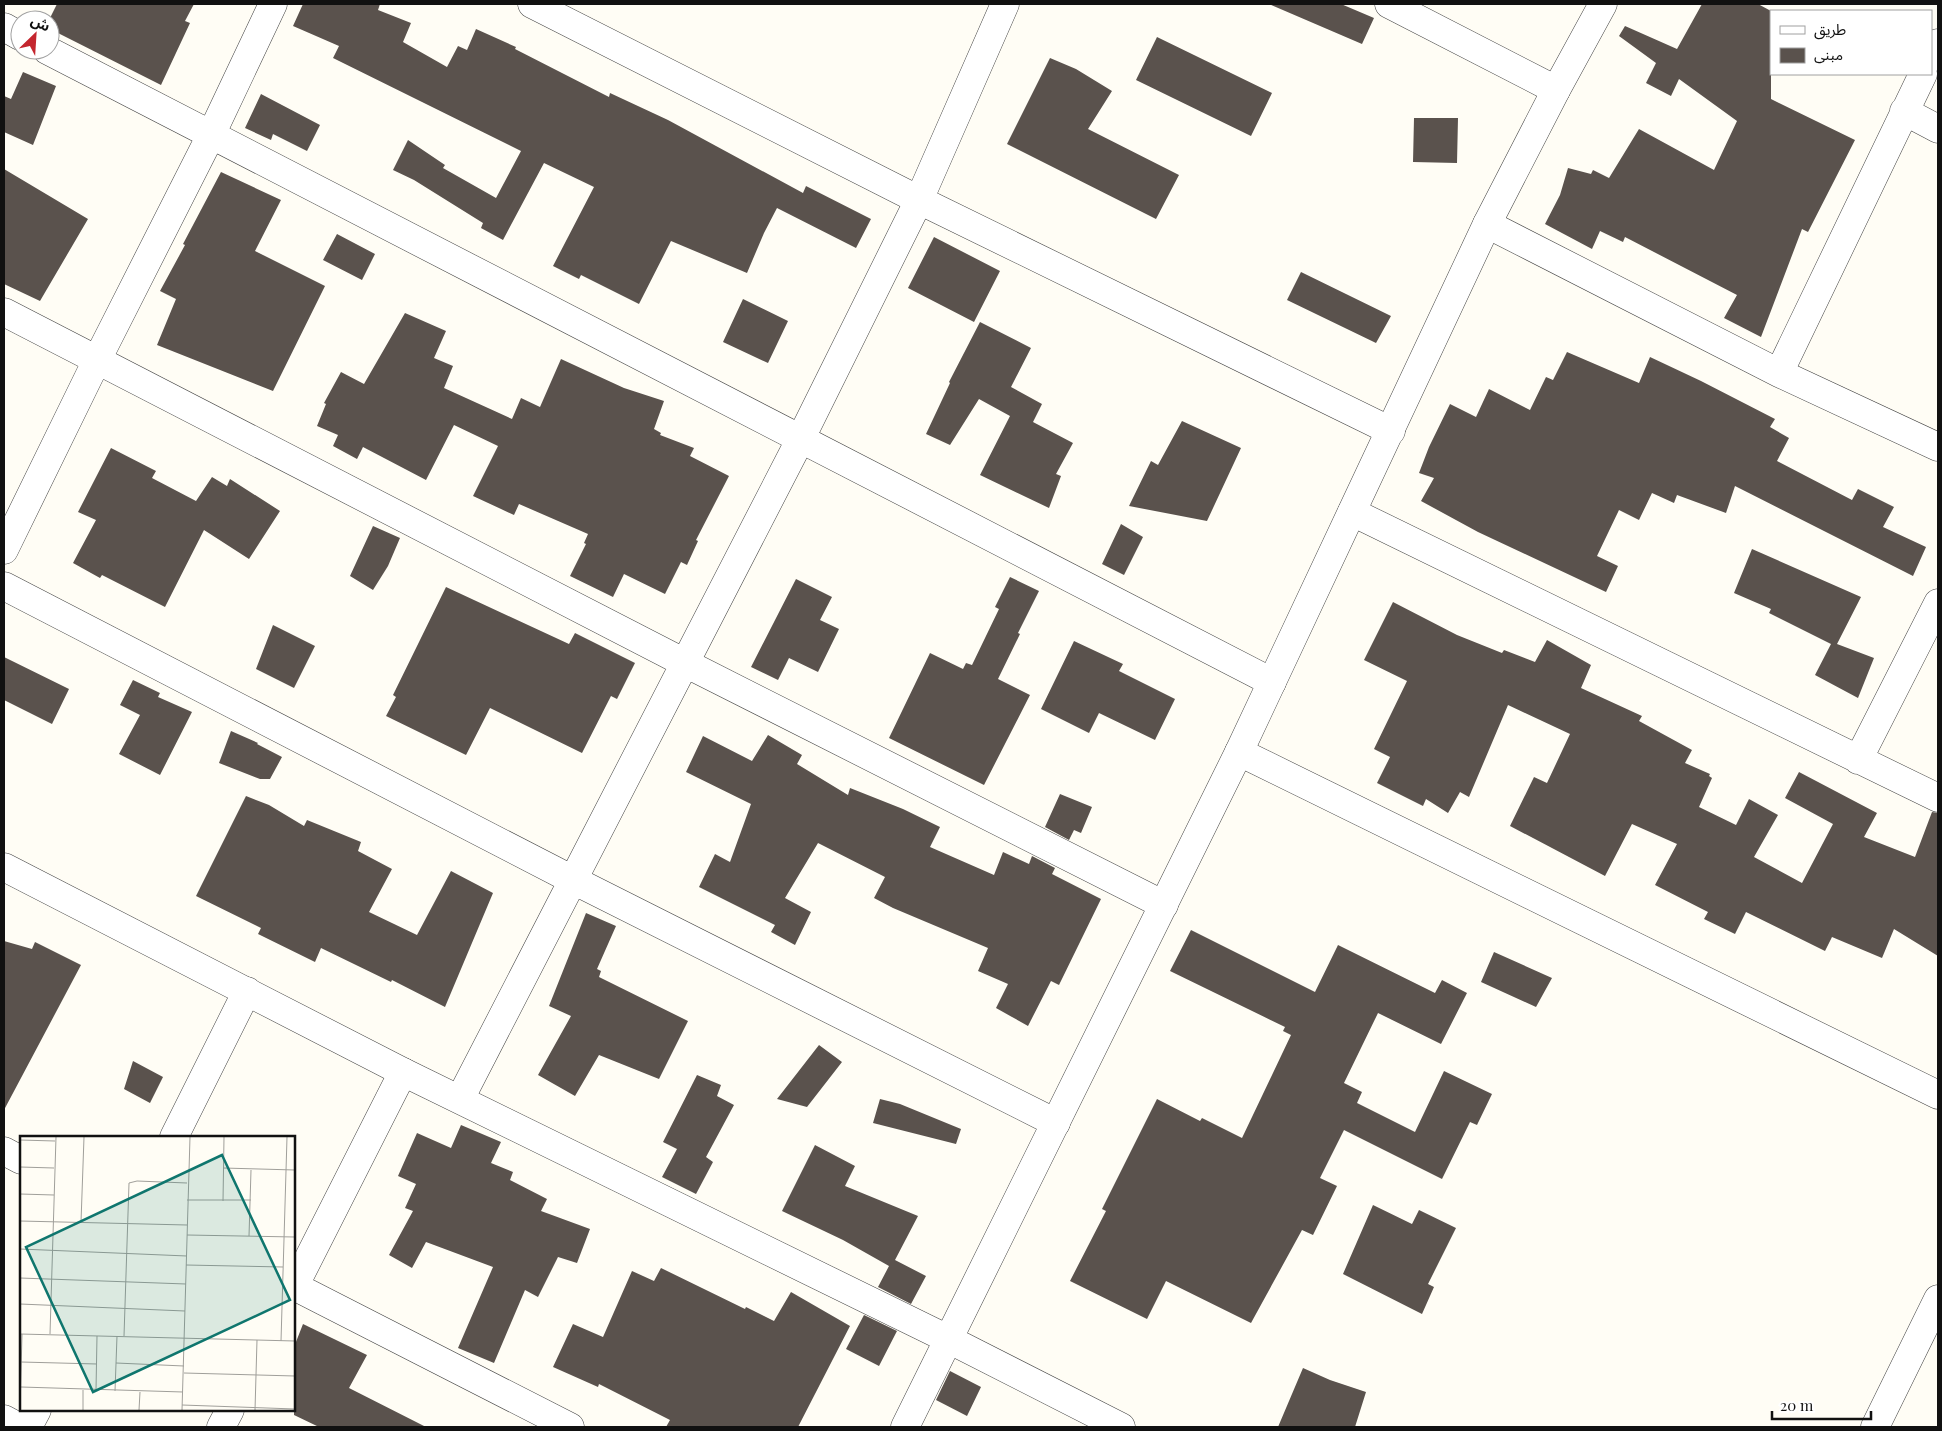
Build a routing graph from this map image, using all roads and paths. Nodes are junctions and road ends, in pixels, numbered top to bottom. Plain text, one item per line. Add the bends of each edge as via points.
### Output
1 (273, 4) edge
2 (1005, 4) edge
3 (1389, 4) edge
4 (1602, 4) edge
5 (538, 5) edge
6 (1938, 43) edge
7 (1932, 56) edge
8 (60, 57) edge
9 (1922, 75) edge
10 (1556, 90) junction
11 (1904, 111) junction
12 (1938, 129) edge
13 (211, 135) junction
14 (918, 200) junction
15 (1488, 224) junction
16 (4, 312) edge
17 (97, 360) junction
18 (1779, 373) junction
19 (1391, 432) junction
20 (800, 440) junction
21 (1938, 447) edge
22 (1352, 512) junction
23 (4, 550) edge
24 (4, 586) edge
25 (1938, 603) edge
26 (685, 663) junction
27 (1272, 682) junction
28 (1239, 752) junction
29 (1858, 760) junction
30 (1938, 798) edge
31 (4, 866) edge
32 (573, 880) junction
33 (1164, 906) junction
34 (247, 991) junction
35 (403, 1072) junction
36 (1938, 1095) edge
37 (460, 1100) junction
38 (1056, 1123) junction
39 (174, 1136) edge
40 (4, 1151) edge
41 (20, 1159) edge
42 (295, 1284) edge
43 (295, 1287) edge
44 (1938, 1299) edge
45 (948, 1339) junction
46 (36, 1411) edge
47 (229, 1411) edge
48 (4, 1419) edge
49 (19, 1427) edge
50 (28, 1427) edge
51 (221, 1427) edge
52 (570, 1427) edge
53 (904, 1427) edge
54 (1121, 1427) edge
55 (1875, 1427) edge

1 - 13 street
2 - 14 street
3 - 10 street
4 - 10 street
5 - 14 street
6 - 7 street
8 - 13 street
9 - 11 street
10 - 15 street
11 - 12 street
11 - 18 street
13 - 17 street
13 - 20 street
14 - 19 street
14 - 20 street
15 - 18 street
15 - 19 street
16 - 17 street
17 - 23 street
17 - 26 street
18 - 21 street
19 - 22 street
20 - 26 street
20 - 27 street
22 - 27 street
22 - 29 street
24 - 32 street
25 - 29 street
26 - 32 street
26 - 33 street
27 - 28 street
28 - 33 street
28 - 36 street
29 - 30 street
31 - 34 street
32 - 37 street
32 - 38 street
33 - 38 street
34 - 35 street
34 - 39 street
35 - 37 street
35 - 42 street
37 - 45 street
38 - 45 street
40 - 41 street
43 - 52 street
44 - 55 street
45 - 53 street
45 - 54 street
46 - 50 street
47 - 51 street
48 - 49 street

